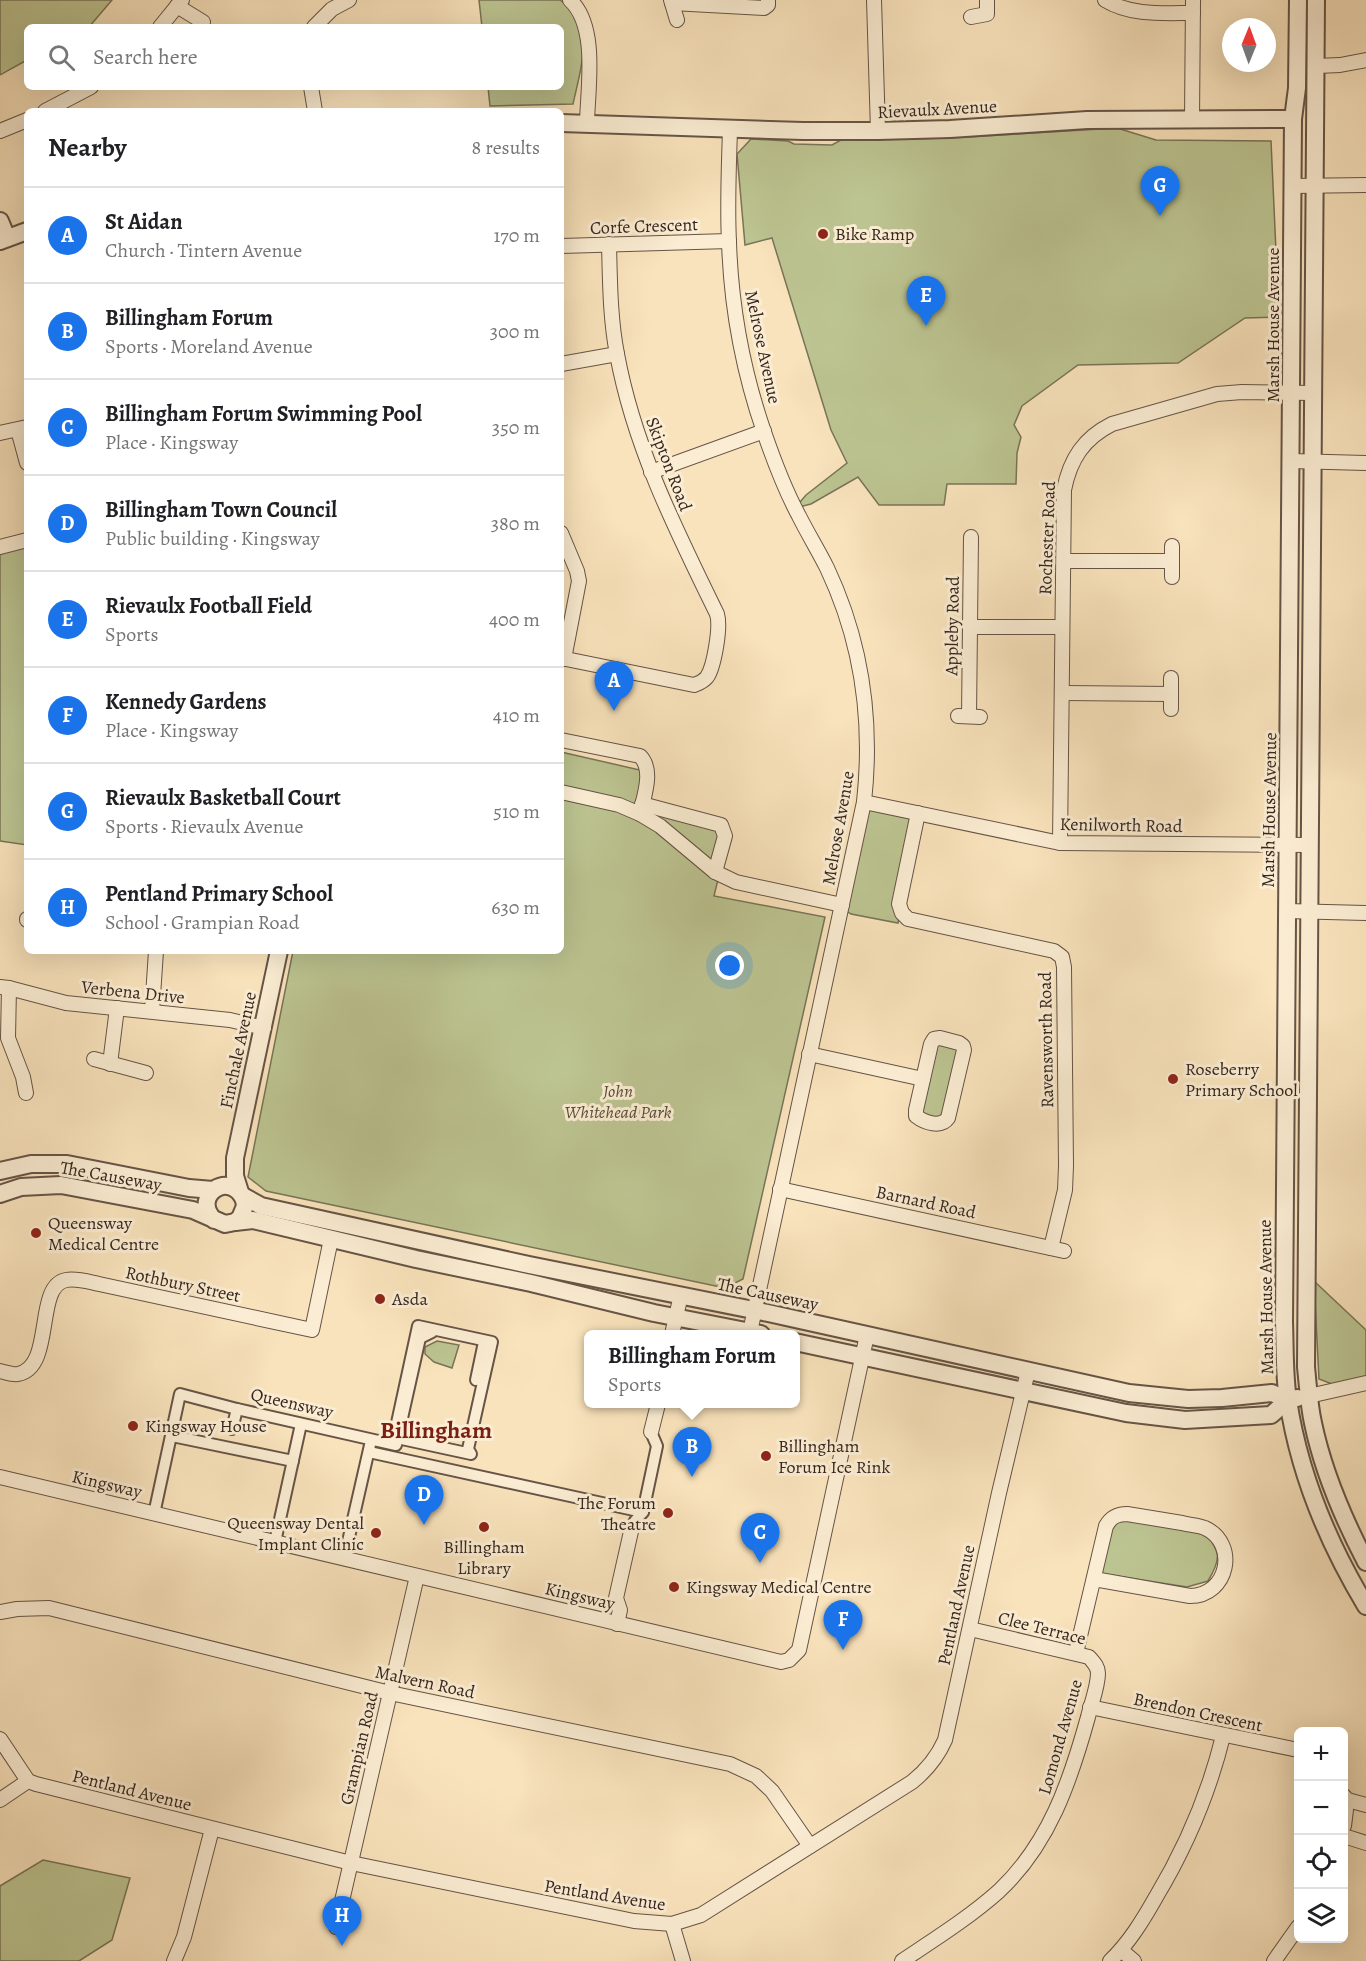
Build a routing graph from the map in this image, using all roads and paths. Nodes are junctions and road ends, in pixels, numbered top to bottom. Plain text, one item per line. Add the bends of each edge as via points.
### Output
1 (349, 0) edge
2 (570, 0) edge
3 (768, 0) edge
4 (874, 0) edge
5 (1105, 0) edge
6 (1298, 0) edge
7 (1316, 0) edge
8 (672, 2) edge
9 (179, 3) edge
10 (1193, 7) edge
11 (991, 10) edge
12 (971, 17) dead end
13 (677, 20) dead end
14 (205, 21) edge
15 (162, 24) edge
16 (317, 24) edge
17 (1366, 60) edge
18 (1317, 66) junction
19 (85, 90) edge
20 (311, 90) edge
21 (51, 108) edge
22 (314, 108) edge
23 (1192, 119) junction
24 (1293, 119) junction
25 (1316, 119) junction
26 (24, 121) edge
27 (587, 122) junction
28 (564, 123) edge
29 (730, 128) junction
30 (0, 131) edge
31 (878, 131) junction
32 (1366, 185) edge
33 (1293, 186) junction
34 (1315, 186) junction
35 (0, 221) edge
36 (24, 232) edge
37 (4, 240) edge
38 (729, 241) junction
39 (609, 244) junction
40 (564, 246) edge
41 (617, 354) junction
42 (564, 363) edge
43 (1292, 392) junction
44 (1314, 393) junction
45 (22, 428) edge
46 (764, 431) junction
47 (0, 433) edge
48 (1291, 461) junction
49 (1313, 462) junction
50 (1366, 463) edge
51 (651, 472) junction
52 (972, 537) dead end
53 (24, 541) edge
54 (564, 541) edge
55 (1172, 546) dead end
56 (0, 547) edge
57 (1064, 561) junction
58 (1172, 561) junction
59 (1172, 577) dead end
60 (970, 627) junction
61 (1062, 627) junction
62 (564, 654) edge
63 (564, 659) edge
64 (1171, 678) dead end
65 (1063, 693) junction
66 (1171, 694) junction
67 (1171, 708) dead end
68 (969, 716) dead end
69 (564, 741) edge
70 (564, 793) edge
71 (864, 802) junction
72 (641, 809) junction
73 (918, 813) junction
74 (1060, 843) junction
75 (1288, 844) junction
76 (1310, 845) junction
77 (715, 872) junction
78 (842, 905) junction
79 (1287, 911) junction
80 (1309, 912) junction
81 (1366, 913) edge
82 (156, 954) edge
83 (278, 954) edge
84 (4, 988) edge
85 (117, 1008) junction
86 (152, 1011) junction
87 (264, 1028) junction
88 (809, 1054) junction
89 (94, 1059) dead end
90 (110, 1064) junction
91 (146, 1072) dead end
92 (923, 1079) junction
93 (26, 1093) dead end
94 (235, 1158) junction
95 (0, 1172) edge
96 (216, 1188) junction
97 (780, 1189) junction
98 (0, 1194) edge
99 (241, 1194) junction
100 (214, 1220) junction
101 (235, 1222) junction
102 (331, 1239) junction
103 (1058, 1249) joint
104 (681, 1295) junction
105 (754, 1310) junction
106 (676, 1318) junction
107 (673, 1330) edge
108 (739, 1330) edge
109 (755, 1330) edge
110 (867, 1335) junction
111 (800, 1343) edge
112 (862, 1356) junction
113 (0, 1371) edge
114 (1028, 1371) junction
115 (1366, 1383) edge
116 (1023, 1391) junction
117 (1309, 1396) junction
118 (1288, 1400) junction
119 (657, 1408) edge
120 (237, 1409) junction
121 (301, 1424) junction
122 (232, 1430) dead end
123 (651, 1432) joint
124 (172, 1436) junction
125 (372, 1440) junction
126 (396, 1441) junction
127 (369, 1452) junction
128 (461, 1452) junction
129 (293, 1461) junction
130 (457, 1471) junction
131 (0, 1477) edge
132 (643, 1512) junction
133 (154, 1514) junction
134 (632, 1527) joint
135 (274, 1542) junction
136 (345, 1559) junction
137 (1366, 1562) edge
138 (417, 1576) junction
139 (1094, 1579) junction
140 (1366, 1606) edge
141 (0, 1612) edge
142 (617, 1624) junction
143 (970, 1629) junction
144 (1076, 1653) junction
145 (1098, 1671) joint
146 (390, 1693) junction
147 (1090, 1707) junction
148 (1223, 1736) junction
149 (0, 1740) edge
150 (1294, 1749) edge
151 (28, 1781) junction
152 (1348, 1798) edge
153 (0, 1800) edge
154 (1366, 1805) edge
155 (212, 1829) junction
156 (1348, 1837) edge
157 (1366, 1843) edge
158 (810, 1846) junction
159 (351, 1863) junction
160 (672, 1924) junction
161 (336, 1927) dead end
162 (1294, 1934) edge
163 (1121, 1950) junction
164 (174, 1961) edge
165 (683, 1961) edge
166 (902, 1961) edge
167 (1110, 1961) edge
168 (1134, 1961) edge
169 (1274, 1961) edge

1 - 16 street
2 - 27 street via 580,11 588,31
3 - 8 street via 764,8
4 - 31 street
5 - 10 street via 1130,10
6 - 24 street, Marsh House Avenue
7 - 18 street
8 - 13 street
9 - 14 street
9 - 15 street
10 - 23 street
11 - 12 street
17 - 18 street
18 - 25 street
19 - 21 street
20 - 22 street
23 - 24 street, Rievaulx Avenue
23 - 31 street, Rievaulx Avenue via 1087,120
24 - 25 street, Rievaulx Avenue
24 - 33 street, Marsh House Avenue
25 - 34 street
26 - 30 street
27 - 28 street, Rievaulx Avenue
27 - 29 street, Rievaulx Avenue
29 - 31 street, Rievaulx Avenue
29 - 38 street, Melrose Avenue
32 - 34 street
33 - 34 street
33 - 43 street, Marsh House Avenue
34 - 44 street
35 - 37 street
36 - 37 street
38 - 39 street, Corfe Crescent
38 - 46 street, Melrose Avenue via 745,367
39 - 40 street, Corfe Crescent
39 - 41 street, Skipton Road
41 - 42 street
41 - 51 street, Skipton Road
43 - 44 street, Rochester Road
43 - 48 street, Marsh House Avenue
43 - 57 street, Rochester Road via 1217,394 1100,430 1074,457 1067,473
44 - 49 street
45 - 47 street
46 - 51 street
46 - 71 street, Melrose Avenue via 797,514 836,590 855,644 868,718
48 - 49 street
48 - 75 street, Marsh House Avenue
49 - 50 street
49 - 76 street
51 - 63 street, Skipton Road via 719,622 710,671 700,683 687,685
52 - 60 street, Appleby Road
53 - 56 street
54 - 62 street via 579,581
55 - 58 street
57 - 58 street
57 - 61 street, Rochester Road
58 - 59 street
60 - 61 street
60 - 68 street, Appleby Road
61 - 65 street, Rochester Road
64 - 66 street
65 - 66 street
65 - 74 street, Rochester Road
66 - 67 street
69 - 72 street via 640,756 648,771
70 - 72 street
71 - 73 street, Kenilworth Road
71 - 78 street, Melrose Avenue
72 - 77 street
72 - 77 street via 722,825 724,836
73 - 74 street, Kenilworth Road
73 - 103 street, Ravensworth Road via 899,904 902,914 909,919 1054,951 1062,957 1066,1166
74 - 75 street, Kenilworth Road
75 - 76 street, Kenilworth Road
75 - 79 street, Marsh House Avenue
76 - 80 street
77 - 78 street via 736,882
78 - 88 street, Melrose Avenue
79 - 80 street
79 - 118 street, Marsh House Avenue via 1284,1322
80 - 81 street
80 - 117 street via 1305,1332
82 - 86 street
83 - 87 street, Finchale Avenue
84 - 85 street, Verbena Drive via 66,1003
84 - 93 street via 8,1038
85 - 86 street, Verbena Drive
85 - 90 street
86 - 87 street, Verbena Drive
87 - 94 street, Finchale Avenue
88 - 92 street
88 - 97 street, Melrose Avenue
89 - 90 street
90 - 91 street
92 - 92 street via 934,1039 963,1046 945,1123 916,1116
94 - 96 street, Finchale Avenue
94 - 99 street, Finchale Avenue
95 - 96 street, The Causeway via 31,1164 67,1164 189,1188
96 - 99 street, The Causeway via 229,1186
96 - 100 street via 206,1205
97 - 103 street, Barnard Road
97 - 105 street, Melrose Avenue
98 - 100 street, The Causeway via 21,1187 61,1185 193,1210
99 - 101 street via 245,1206
99 - 104 street, The Causeway via 261,1206
100 - 101 street, The Causeway
101 - 102 street, The Causeway via 253,1220
102 - 106 street, The Causeway
102 - 113 street, Rothbury Street via 312,1330 68,1280 58,1284 52,1294 36,1362 17,1374
104 - 105 street, The Causeway
104 - 106 street
105 - 109 street, Melrose Avenue
105 - 110 street, The Causeway
106 - 107 street
106 - 108 street, The Causeway
110 - 112 street, Kingsway
110 - 114 street, The Causeway
111 - 112 street, The Causeway
112 - 116 street, The Causeway
112 - 142 street, Kingsway via 799,1650 789,1660 775,1661
114 - 116 street, Pentland Avenue
114 - 118 street, The Causeway via 1164,1398 1272,1393
115 - 117 street
116 - 118 street, The Causeway via 1126,1413 1185,1420 1271,1415
116 - 143 street, Pentland Avenue
117 - 118 street, The Causeway
117 - 137 street via 1330,1480
118 - 140 street, Marsh House Avenue via 1317,1509
119 - 123 street
120 - 121 street, Queensway
120 - 122 street
120 - 124 street, Queensway via 180,1394
121 - 125 street, Queensway
121 - 129 street
123 - 132 street via 657,1446
124 - 129 street
124 - 133 street
125 - 126 street, Queensway
125 - 127 street
126 - 128 street, Queensway
126 - 128 street via 420,1338 432,1331 488,1343
127 - 130 street
127 - 136 street
128 - 130 street
129 - 135 street
130 - 132 street
131 - 133 street, Kingsway
132 - 134 street
133 - 135 street, Kingsway
134 - 142 street via 616,1598 620,1610
135 - 136 street, Kingsway
136 - 138 street, Kingsway
138 - 142 street, Kingsway
138 - 146 street, Grampian Road
139 - 139 street via 1107,1526 1120,1514 1204,1527 1224,1546 1224,1568 1219,1582 1201,1596
139 - 144 street
141 - 146 street, Malvern Road via 49,1608
143 - 144 street, Clee Terrace
143 - 158 street, Pentland Avenue via 945,1740 938,1755 912,1782
144 - 145 street, Clee Terrace via 1089,1657
145 - 147 street, Lomond Avenue
146 - 158 street, Malvern Road via 730,1764 756,1776 772,1791
146 - 159 street, Grampian Road
147 - 148 street, Brendon Crescent
147 - 166 street, Lomond Avenue via 1066,1789 1040,1839 999,1890
148 - 150 street, Brendon Crescent
148 - 163 street via 1185,1846 1147,1914
149 - 151 street
151 - 153 street
151 - 155 street, Pentland Avenue
152 - 154 street
155 - 159 street, Pentland Avenue
155 - 164 street
156 - 157 street
158 - 160 street, Pentland Avenue via 701,1916
159 - 160 street, Pentland Avenue via 634,1921
159 - 161 street, Grampian Road
160 - 165 street
162 - 169 street
163 - 167 street
163 - 168 street

